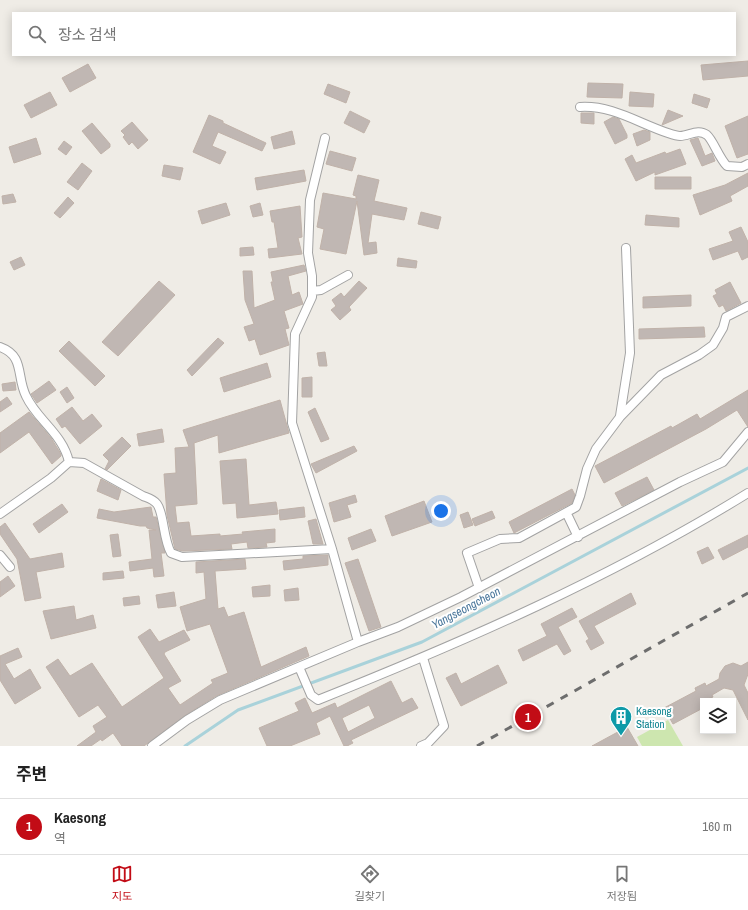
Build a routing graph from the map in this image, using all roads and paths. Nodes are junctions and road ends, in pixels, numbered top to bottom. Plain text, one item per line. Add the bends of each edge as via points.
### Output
1 (580, 107) dead end
2 (324, 138) dead end
3 (748, 164) edge
4 (626, 248) dead end
5 (348, 275) dead end
6 (312, 291) junction
7 (748, 306) edge
8 (0, 347) edge
9 (620, 417) junction
10 (748, 432) edge
11 (69, 462) junction
12 (748, 493) edge
13 (0, 514) edge
14 (567, 514) junction
15 (578, 537) junction
16 (332, 549) junction
17 (0, 555) edge
18 (10, 567) dead end
19 (479, 588) junction
20 (358, 642) junction
21 (423, 658) junction
22 (299, 667) junction
23 (152, 746) edge
24 (421, 746) edge

1 - 3 street via 598,107 617,112 681,136 701,132 708,136 720,159 727,166 742,167
2 - 6 street via 310,200 308,253
4 - 9 street via 630,353
5 - 6 street via 322,290
6 - 16 street via 309,306 294,334 292,423
7 - 9 street via 726,317 723,328 713,344 699,355 661,375
8 - 11 street via 9,350 16,358 26,396 66,450
9 - 14 street via 596,449 587,468 576,508
10 - 15 street via 723,462
11 - 13 street
11 - 16 street via 84,463 153,500 158,505 166,543 171,553 182,557
12 - 21 street via 706,519 582,585
14 - 15 street
14 - 19 street via 519,538 500,539 467,553
15 - 19 street
16 - 20 street
17 - 18 street
19 - 20 street via 398,627
20 - 22 street
21 - 22 street via 318,700 310,695
21 - 24 street via 444,726 428,743
22 - 23 street via 220,700

